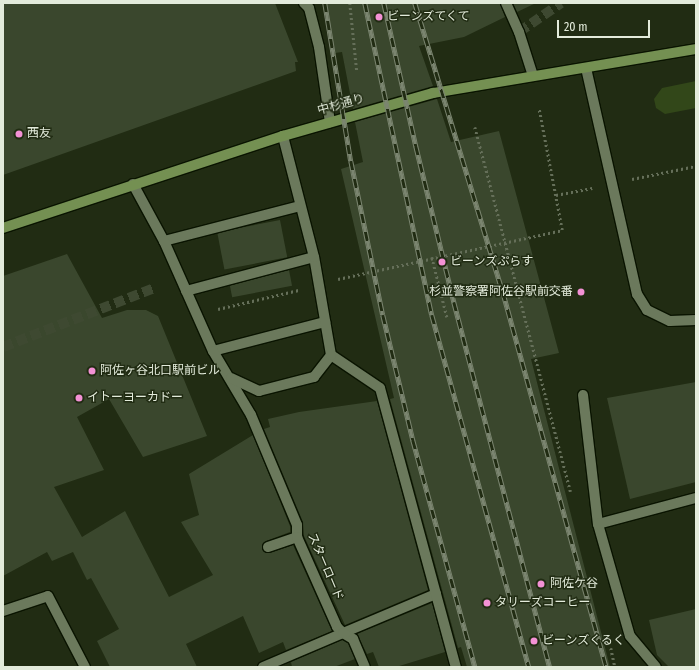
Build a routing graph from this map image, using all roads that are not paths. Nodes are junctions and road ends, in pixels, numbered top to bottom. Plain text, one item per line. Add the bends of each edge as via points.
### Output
1 (304, 3) edge
2 (506, 3) edge
3 (696, 49) edge
4 (586, 68) junction
5 (533, 76) junction
6 (330, 122) junction
7 (283, 136) junction
8 (133, 184) junction
9 (300, 206) junction
10 (3, 228) edge
11 (164, 241) junction
12 (314, 257) junction
13 (186, 291) junction
14 (696, 320) edge
15 (325, 322) junction
16 (213, 351) junction
17 (331, 355) junction
18 (231, 378) junction
19 (583, 395) dead end
20 (696, 498) edge
21 (598, 524) junction
22 (297, 537) junction
23 (268, 547) dead end
24 (436, 594) junction
25 (3, 611) edge
26 (343, 633) junction
27 (85, 667) edge
28 (264, 667) edge
29 (365, 667) edge
30 (456, 667) edge
31 (656, 667) edge

1 - 6 street via 309,8 319,47
2 - 5 street via 519,32
3 - 4 main road, 中杉通り
4 - 5 main road, 中杉通り
4 - 14 street via 637,294 647,310 670,321
5 - 6 main road, 中杉通り via 433,93
6 - 7 main road, 中杉通り
7 - 8 main road, 中杉通り
7 - 9 street
8 - 10 main road, 中杉通り
8 - 11 street, スターロード
9 - 11 street
9 - 12 street
11 - 13 street, スターロード
12 - 13 street
12 - 15 street
13 - 16 street, スターロード
15 - 16 street
15 - 17 street
16 - 18 street, スターロード
17 - 18 street via 314,377 259,391
17 - 24 street via 380,388
18 - 22 street, スターロード via 251,415 297,525
19 - 21 street
20 - 21 street
21 - 31 street via 630,636
22 - 23 street
22 - 26 street, スターロード via 337,627
24 - 26 street
24 - 30 street
25 - 27 street via 48,596
26 - 28 street
26 - 29 street, スターロード via 352,639

